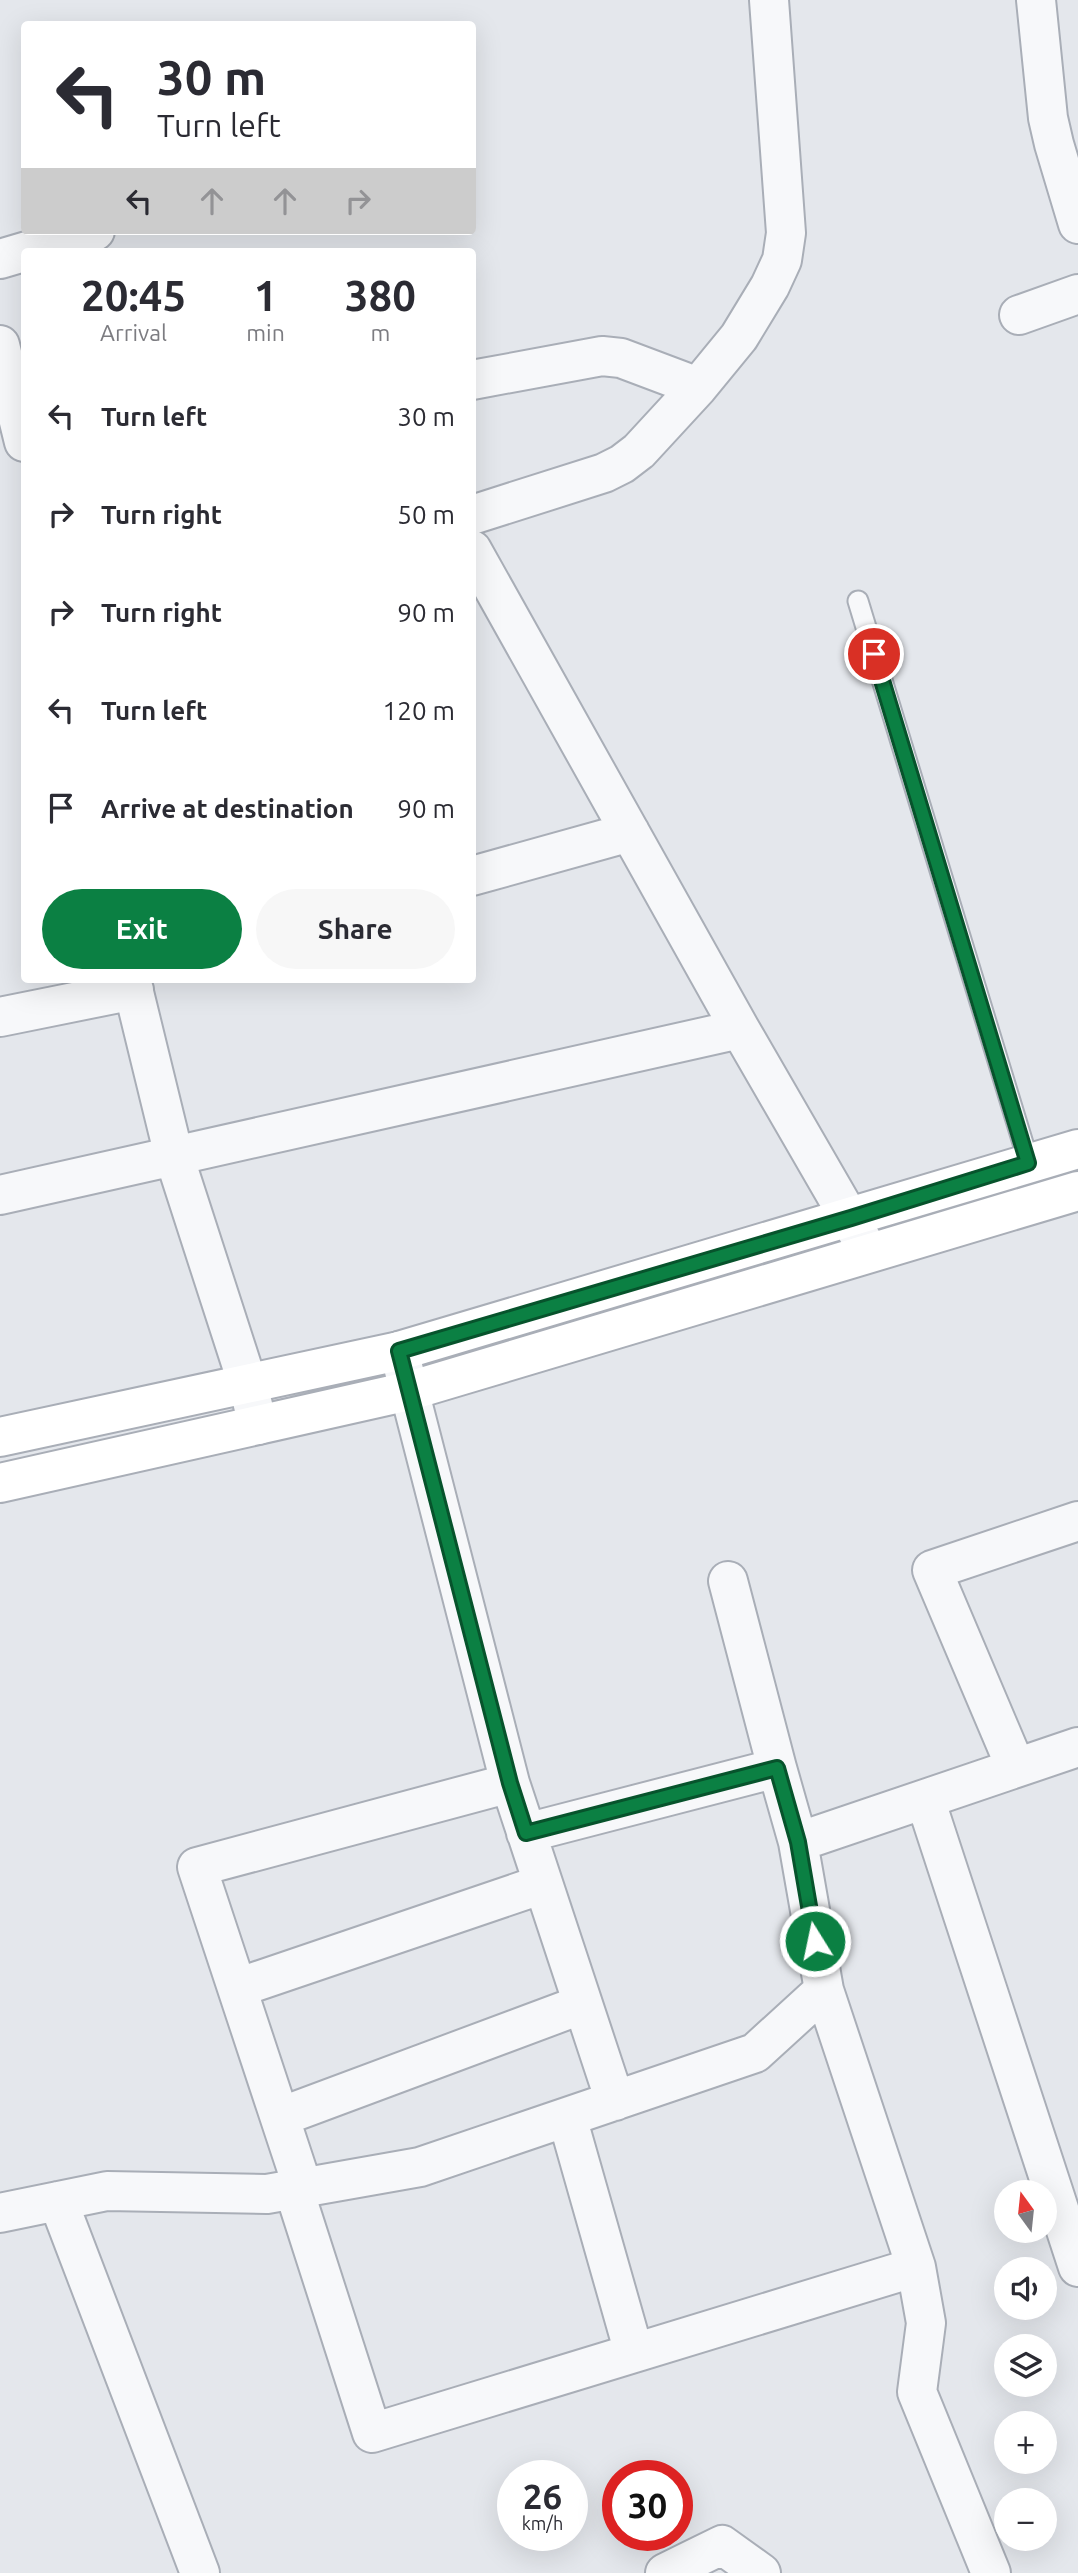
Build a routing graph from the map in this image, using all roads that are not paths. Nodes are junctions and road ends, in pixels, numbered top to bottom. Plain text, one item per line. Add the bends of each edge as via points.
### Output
1 (769, 0) edge
2 (1035, 0) edge
3 (1078, 224) edge
4 (81, 235) edge
5 (37, 248) edge
6 (21, 253) edge
7 (0, 259) edge
8 (1078, 294) edge
9 (1019, 315) dead end
10 (0, 345) edge
11 (476, 379) edge
12 (698, 387) junction
13 (21, 430) edge
14 (476, 514) edge
15 (476, 557) edge
16 (858, 601) dead end
17 (630, 832) junction
18 (476, 875) edge
19 (133, 985) edge
20 (0, 1015) edge
21 (740, 1029) junction
22 (1078, 1149) edge
23 (174, 1156) junction
24 (1028, 1163) junction
25 (1078, 1191) edge
26 (0, 1195) edge
27 (851, 1218) junction
28 (869, 1254) junction
29 (399, 1351) junction
30 (248, 1384) junction
31 (409, 1391) junction
32 (258, 1425) junction
33 (0, 1437) edge
34 (0, 1483) edge
35 (1078, 1521) edge
36 (728, 1581) dead end
37 (1078, 1747) edge
38 (777, 1768) junction
39 (1016, 1768) junction
40 (510, 1783) junction
41 (925, 1799) junction
42 (526, 1833) junction
43 (798, 1842) junction
44 (543, 1884) junction
45 (237, 1988) junction
46 (824, 1990) junction
47 (583, 2004) junction
48 (615, 2101) junction
49 (280, 2117) junction
50 (567, 2118) junction
51 (299, 2189) junction
52 (58, 2201) junction
53 (0, 2213) edge
54 (916, 2267) junction
55 (1078, 2267) edge
56 (634, 2353) junction
57 (200, 2573) edge
58 (665, 2573) edge
59 (761, 2573) edge
60 (990, 2573) edge

1 - 12 street via 786,233 782,260 739,337
2 - 3 street via 1048,118
4 - 5 street
6 - 7 street
8 - 9 street
10 - 13 street
11 - 12 street via 602,356 621,358
12 - 14 street via 622,464
15 - 17 street
16 - 24 lane
17 - 18 street
17 - 21 street
19 - 20 street
19 - 23 street
21 - 23 street
21 - 27 street
22 - 24 street
23 - 26 street
23 - 30 street
24 - 27 street
25 - 28 street
27 - 28 street
27 - 29 street
28 - 31 street
29 - 30 street
29 - 31 street
30 - 32 street
30 - 33 street
31 - 32 street
31 - 40 street
32 - 34 street
35 - 39 street via 932,1570
36 - 38 street
37 - 39 street
38 - 42 street
38 - 43 street
39 - 41 street
40 - 42 street
40 - 45 street via 197,1867
41 - 43 street
41 - 55 street
42 - 44 street
43 - 46 street
44 - 45 street
44 - 47 street
45 - 49 street
46 - 48 street via 755,2053
46 - 54 street
47 - 48 street
47 - 49 street
48 - 50 street
49 - 51 street
50 - 51 street via 420,2167
50 - 56 street
51 - 52 street via 267,2194 107,2191
51 - 56 street via 372,2433
52 - 53 street
52 - 57 street
54 - 56 street
54 - 60 street via 926,2323 917,2392
58 - 59 street via 722,2545

